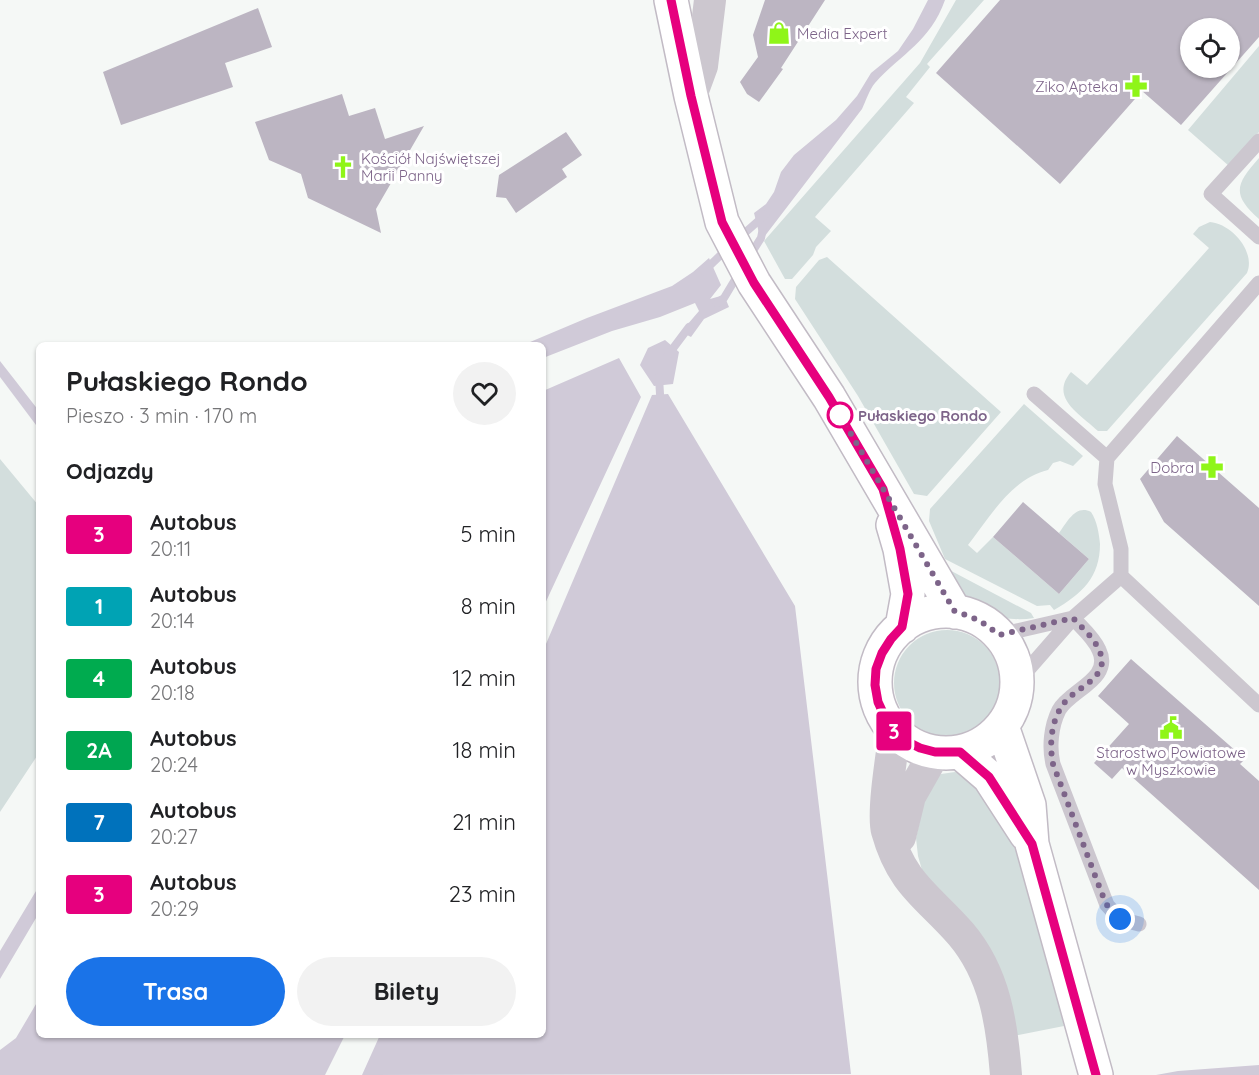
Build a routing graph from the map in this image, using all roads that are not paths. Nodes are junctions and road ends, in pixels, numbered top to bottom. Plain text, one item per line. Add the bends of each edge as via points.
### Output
1 (672, 0) edge
2 (710, 0) edge
3 (691, 96) junction
4 (1259, 141) edge
5 (1259, 237) edge
6 (1259, 283) edge
7 (1034, 394) dead end
8 (1107, 458) junction
9 (883, 489) junction
10 (1121, 576) junction
11 (955, 612) junction
12 (1073, 618) junction
13 (902, 627) junction
14 (999, 635) junction
15 (1017, 682) junction
16 (1259, 705) edge
17 (1002, 726) junction
18 (895, 731) junction
19 (948, 752) junction
20 (1032, 844) junction
21 (897, 856) junction
22 (1139, 924) dead end
23 (1093, 1064) edge
24 (1006, 1073) edge

1 - 3 main road
2 - 3 street via 702,66
3 - 9 main road via 722,222 754,283 829,397
4 - 5 lane via 1211,194
6 - 8 lane
7 - 8 lane
8 - 10 lane via 1105,484 1121,549
9 - 11 main road
9 - 13 main road via 908,594
10 - 12 lane
10 - 16 lane
11 - 13 main road via 918,617
11 - 14 main road via 972,616
12 - 14 lane
12 - 15 lane
12 - 22 lane via 1099,648 1102,667 1060,709 1050,752 1107,905 1120,919
13 - 18 main road via 882,653 876,669 878,702
14 - 15 main road via 1009,649
15 - 17 main road via 1015,698
17 - 19 main road via 976,747
17 - 20 main road via 1029,805
18 - 19 main road via 920,748
18 - 21 street via 887,830
19 - 20 main road via 989,777
19 - 21 street via 910,796
20 - 23 main road
21 - 24 street via 910,883 960,933 987,974 996,1002

